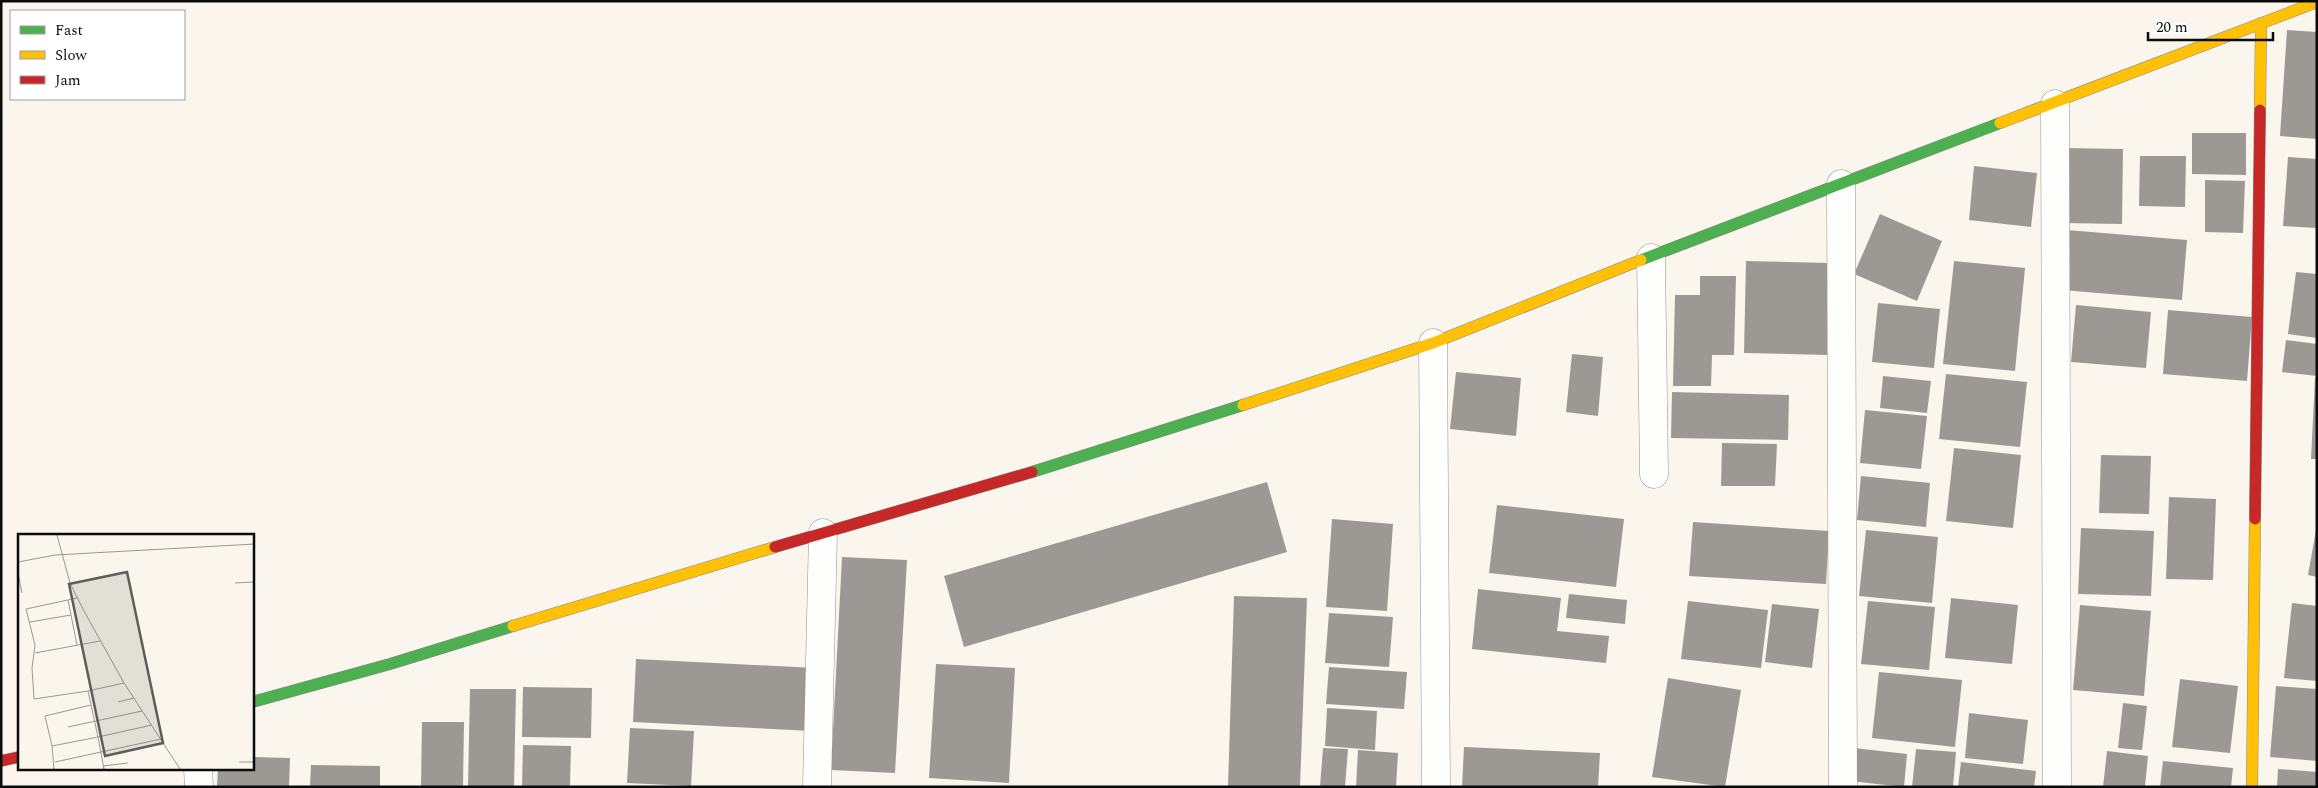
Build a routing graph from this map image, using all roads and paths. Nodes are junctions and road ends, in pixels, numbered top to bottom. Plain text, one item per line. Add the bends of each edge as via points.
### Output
1 (2317, 2) edge
2 (2261, 23) junction
3 (2055, 104) junction
4 (1841, 184) junction
5 (1651, 258) junction
6 (1433, 343) junction
7 (1654, 474) dead end
8 (823, 533) junction
9 (254, 701) edge
10 (18, 757) edge
11 (1, 761) edge
12 (198, 770) edge
13 (199, 787) edge
14 (817, 787) edge
15 (1436, 787) edge
16 (1843, 787) edge
17 (2057, 787) edge
18 (2252, 787) edge

1 - 2 main road
2 - 3 main road
2 - 18 main road
3 - 4 main road
3 - 17 street
4 - 5 main road
4 - 16 street
5 - 6 main road
5 - 7 street
6 - 8 main road via 1074,460
6 - 15 street
8 - 9 main road via 390,664
8 - 14 street
10 - 11 main road
12 - 13 street

